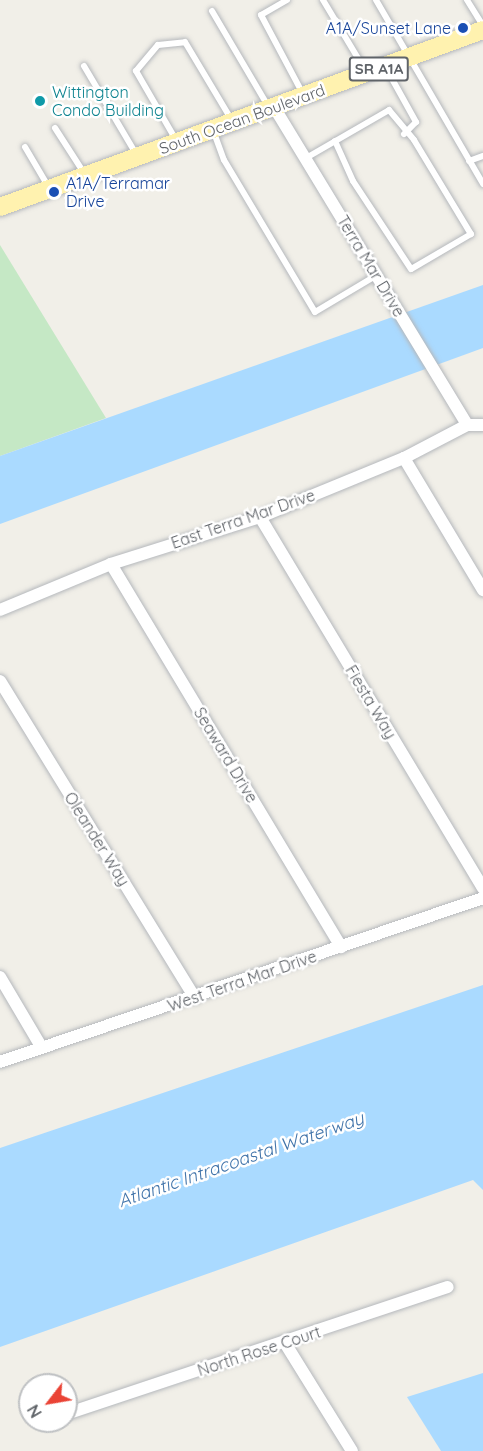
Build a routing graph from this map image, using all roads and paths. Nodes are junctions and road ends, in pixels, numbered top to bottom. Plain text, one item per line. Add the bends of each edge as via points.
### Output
1 (287, 0) edge
2 (323, 0) edge
3 (376, 0) edge
4 (467, 0) edge
5 (212, 11) dead end
6 (483, 28) edge
7 (409, 57) junction
8 (84, 66) dead end
9 (385, 66) junction
10 (367, 73) junction
11 (304, 96) junction
12 (272, 108) junction
13 (233, 122) junction
14 (55, 128) dead end
15 (213, 130) junction
16 (404, 134) junction
17 (335, 141) junction
18 (178, 142) junction
19 (25, 147) dead end
20 (483, 156) edge
21 (138, 157) junction
22 (306, 158) junction
23 (469, 161) junction
24 (86, 176) junction
25 (483, 184) edge
26 (50, 189) junction
27 (0, 207) edge
28 (377, 275) junction
29 (466, 425) junction
30 (483, 425) edge
31 (404, 458) junction
32 (260, 517) junction
33 (111, 564) junction
34 (483, 590) edge
35 (0, 610) edge
36 (0, 681) edge
37 (483, 888) edge
38 (483, 898) edge
39 (341, 947) junction
40 (0, 977) edge
41 (195, 998) junction
42 (42, 1048) junction
43 (0, 1062) edge
44 (448, 1287) dead end
45 (285, 1343) junction
46 (78, 1410) edge
47 (352, 1451) edge

1 - 11 lane via 261,15
2 - 10 lane
3 - 7 lane
4 - 6 lane
5 - 12 lane
6 - 7 main road, South Ocean Boulevard / SR A1A
7 - 9 main road, South Ocean Boulevard / SR A1A
7 - 23 lane
8 - 21 lane
9 - 10 main road, South Ocean Boulevard / SR A1A
9 - 16 lane via 416,122
10 - 11 main road, South Ocean Boulevard / SR A1A
11 - 12 main road, South Ocean Boulevard / SR A1A
12 - 13 main road, South Ocean Boulevard / SR A1A
12 - 22 street, Terra Mar Drive
13 - 15 main road, South Ocean Boulevard / SR A1A
13 - 18 lane via 185,42 158,45 136,71
14 - 24 lane
15 - 18 main road, South Ocean Boulevard / SR A1A
15 - 28 lane via 224,160 315,312
16 - 17 lane via 389,110
16 - 17 lane via 414,140 471,234 411,269 353,181
17 - 22 lane
18 - 21 main road, South Ocean Boulevard / SR A1A
19 - 26 lane
20 - 23 lane
21 - 24 main road, South Ocean Boulevard / SR A1A
22 - 28 street, Terra Mar Drive
23 - 25 lane
24 - 26 main road, South Ocean Boulevard / SR A1A
26 - 27 main road, South Ocean Boulevard / SR A1A
28 - 29 street, Terra Mar Drive
29 - 30 street, East Terra Mar Drive
29 - 31 street, East Terra Mar Drive
31 - 32 street, East Terra Mar Drive
31 - 34 street
32 - 33 street, East Terra Mar Drive
32 - 37 street, Fiesta Way
33 - 35 street, East Terra Mar Drive
33 - 39 street, Seaward Drive
36 - 41 street, Oleander Way
38 - 39 street, West Terra Mar Drive
39 - 41 street, West Terra Mar Drive
40 - 42 street
41 - 42 street, West Terra Mar Drive
42 - 43 street, West Terra Mar Drive
44 - 45 street, North Rose Court
45 - 46 street, North Rose Court
45 - 47 street

